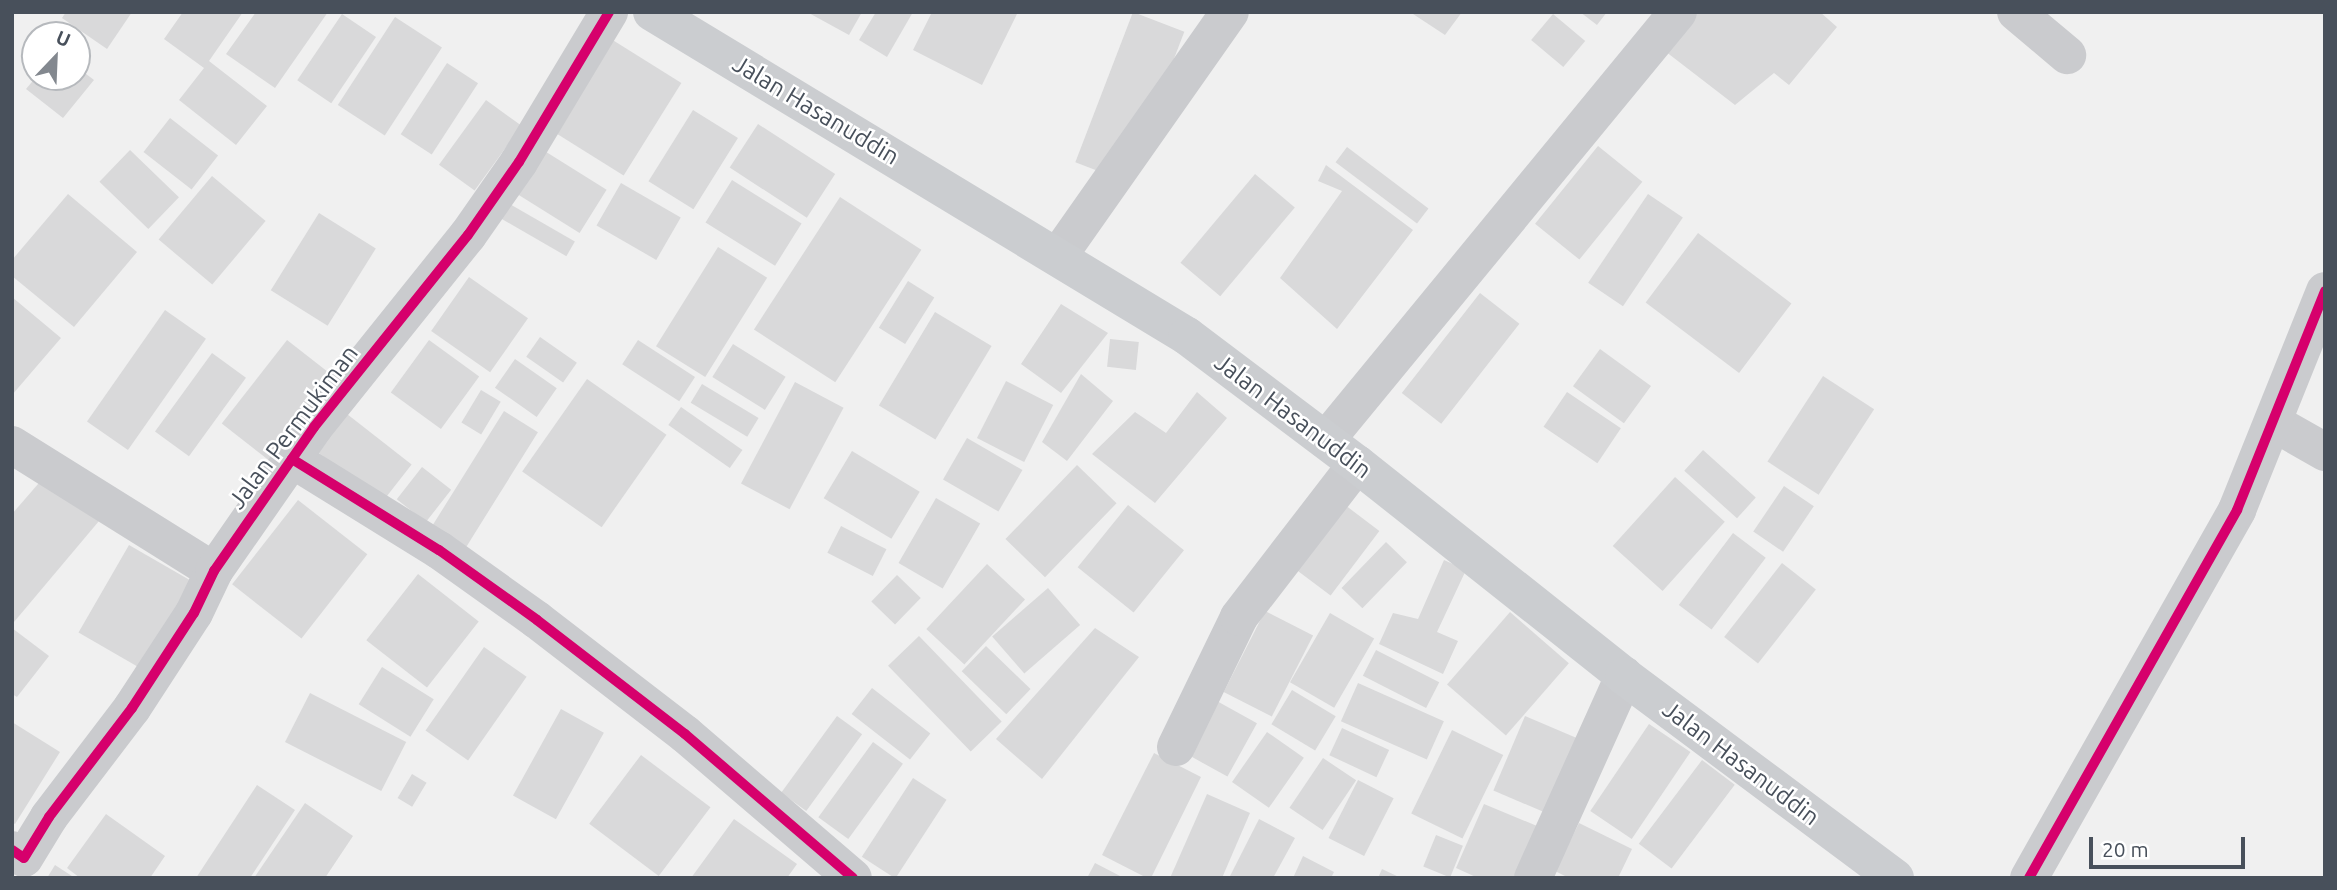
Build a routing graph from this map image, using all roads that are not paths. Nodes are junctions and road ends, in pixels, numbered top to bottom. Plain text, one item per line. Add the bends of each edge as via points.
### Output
1 (609, 12) edge
2 (1230, 12) edge
3 (1678, 12) edge
4 (2017, 12) edge
5 (655, 13) edge
6 (2067, 55) dead end
7 (1059, 255) junction
8 (2325, 291) edge
9 (2274, 423) junction
10 (1326, 440) junction
11 (12, 445) edge
12 (2325, 452) edge
13 (292, 459) junction
14 (1357, 464) junction
15 (214, 571) junction
16 (1624, 676) junction
17 (1176, 747) dead end
18 (16, 861) edge
19 (853, 878) edge
20 (1533, 878) edge
21 (1895, 878) edge
22 (2029, 878) edge

1 - 13 street, Jalan Permukiman via 526,151 468,235
2 - 7 street
3 - 10 street
4 - 6 street
5 - 7 main road, Jalan Hasanuddin
7 - 10 main road, Jalan Hasanuddin via 1187,336
8 - 9 street
9 - 12 street
9 - 22 street via 2237,510
10 - 14 main road, Jalan Hasanuddin
11 - 15 street
13 - 15 street, Jalan Permukiman
13 - 19 street via 439,550 537,620 685,734
14 - 16 main road, Jalan Hasanuddin
14 - 17 street via 1239,617
15 - 18 street, Jalan Permukiman via 194,613 132,708
16 - 20 street
16 - 21 main road, Jalan Hasanuddin

